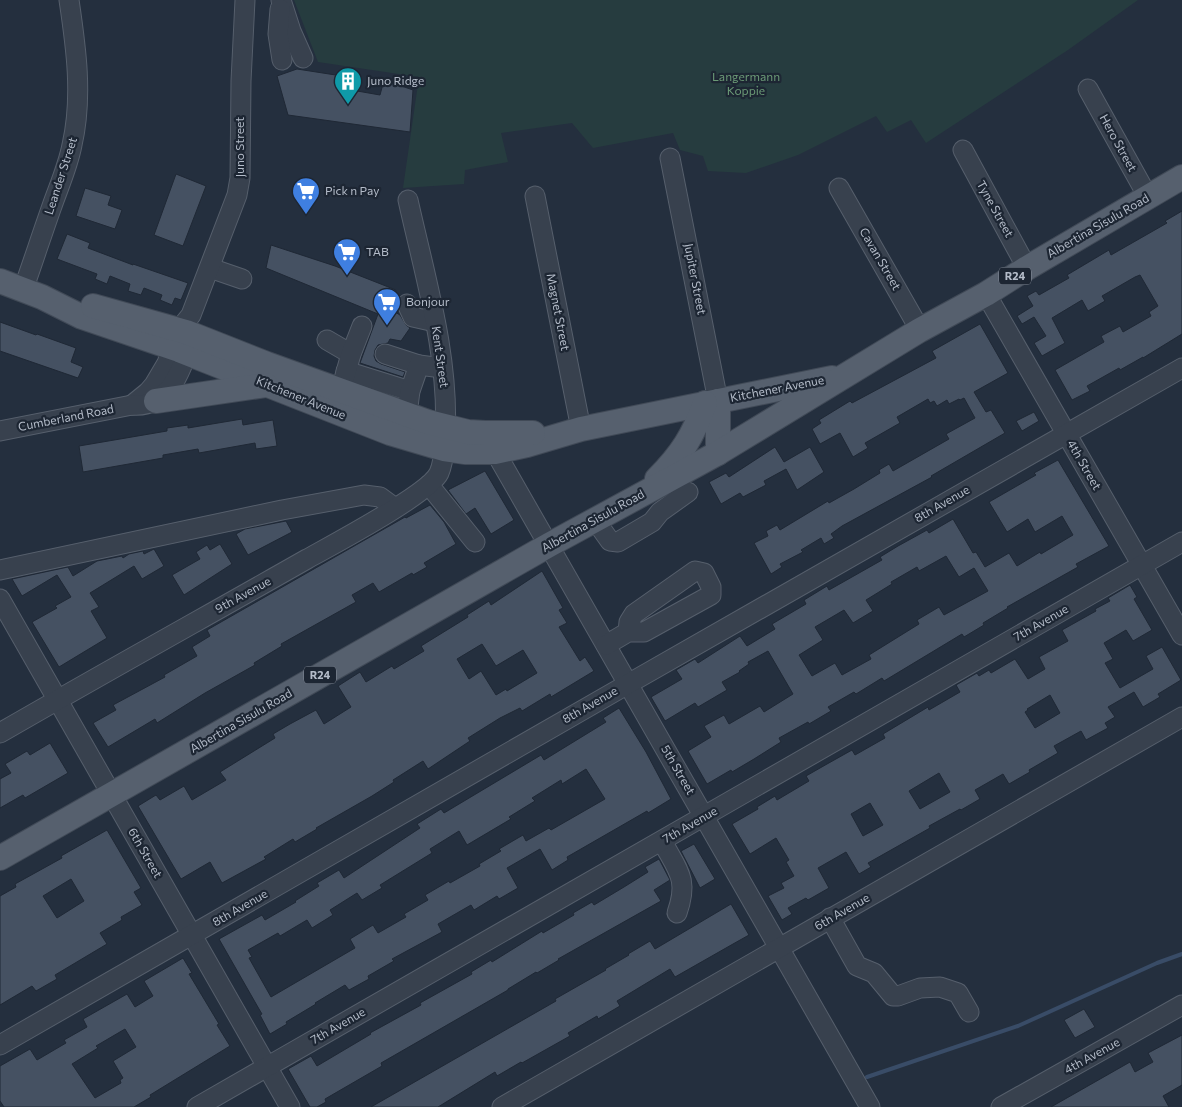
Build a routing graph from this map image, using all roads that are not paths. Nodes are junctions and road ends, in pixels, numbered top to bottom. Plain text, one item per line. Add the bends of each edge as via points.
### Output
1 (69, 0) edge
2 (245, 0) edge
3 (281, 0) edge
4 (303, 58) dead end
5 (282, 60) dead end
6 (1088, 89) dead end
7 (963, 150) dead end
8 (670, 158) dead end
9 (1182, 177) edge
10 (839, 188) dead end
11 (535, 196) dead end
12 (1148, 197) junction
13 (408, 200) dead end
14 (210, 268) junction
15 (1027, 268) junction
16 (242, 278) dead end
17 (0, 281) edge
18 (33, 293) junction
19 (986, 294) junction
20 (406, 304) dead end
21 (435, 322) junction
22 (362, 326) dead end
23 (920, 330) junction
24 (185, 336) junction
25 (327, 340) dead end
26 (385, 354) dead end
27 (419, 365) junction
28 (442, 368) junction
29 (1182, 368) edge
30 (346, 372) junction
31 (849, 375) junction
32 (268, 384) junction
33 (156, 401) junction
34 (408, 402) junction
35 (711, 402) junction
36 (132, 405) junction
37 (575, 430) junction
38 (0, 431) edge
39 (1066, 433) junction
40 (445, 438) junction
41 (490, 443) junction
42 (718, 453) junction
43 (429, 485) junction
44 (688, 492) dead end
45 (641, 494) junction
46 (395, 508) junction
47 (595, 520) junction
48 (475, 542) dead end
49 (1182, 542) edge
50 (549, 545) junction
51 (1142, 565) junction
52 (0, 570) edge
53 (0, 599) edge
54 (628, 632) dead end
55 (1182, 635) edge
56 (606, 645) junction
57 (628, 684) junction
58 (57, 700) junction
59 (1182, 717) edge
60 (0, 733) edge
61 (111, 795) junction
62 (704, 816) junction
63 (662, 841) junction
64 (0, 858) edge
65 (677, 913) dead end
66 (830, 918) junction
67 (192, 936) junction
68 (779, 947) junction
69 (1182, 1006) edge
70 (969, 1012) dead end
71 (0, 1045) edge
72 (267, 1067) junction
73 (197, 1107) edge
74 (290, 1107) edge
75 (502, 1107) edge
76 (870, 1107) edge
77 (1001, 1107) edge

1 - 18 street, Leander Street via 77,72 75,130
2 - 14 street, Juno Street via 240,81 240,178 237,195
3 - 4 street
3 - 5 street via 278,34
6 - 12 street, Hero Street
7 - 15 street, Tyne Street
8 - 35 street, Jupiter Street
9 - 12 main road, Albertina Sisulu Road / R24
10 - 23 street, Cavan Street
11 - 37 street, Magnet Street
12 - 15 main road, Albertina Sisulu Road / R24
13 - 21 street, Kent Street
14 - 16 street
14 - 24 street, Juno Street
15 - 19 main road, Albertina Sisulu Road / R24
17 - 18 main road, Kitchener Avenue
18 - 24 main road, Kitchener Avenue via 93,306
19 - 23 main road, Albertina Sisulu Road / R24
19 - 39 street, 4th Street
20 - 21 street via 415,318
21 - 28 street, Kent Street
22 - 30 street
23 - 31 main road, Albertina Sisulu Road / R24
24 - 30 main road, Kitchener Avenue via 267,364
24 - 32 main road, Kitchener Avenue
24 - 33 street via 172,385
24 - 36 street, Cumberland Road via 154,385
25 - 30 street
26 - 27 street
27 - 28 street
27 - 34 street
28 - 40 street, Kent Street
29 - 39 street, 8th Avenue
30 - 34 main road, Kitchener Avenue
31 - 35 main road, Kitchener Avenue / R24
31 - 42 main road, Albertina Sisulu Road / R24
32 - 33 main road
32 - 40 main road, Kitchener Avenue via 390,433
33 - 36 street, Cumberland Road via 142,406
34 - 40 main road, Kitchener Avenue
35 - 37 main road, Kitchener Avenue
35 - 42 main road
35 - 45 main road, R24 via 685,447
36 - 38 street, Cumberland Road
37 - 41 main road, Kitchener Avenue via 527,445
39 - 51 street, 4th Street
39 - 57 street, 8th Avenue
40 - 41 main road, Kitchener Avenue via 465,452
40 - 43 street, 9th Avenue via 439,473
41 - 50 street, 5th Street
42 - 45 main road, Albertina Sisulu Road / R24
43 - 46 street, 9th Avenue
43 - 48 street
44 - 47 street via 660,512 652,522 618,542 610,541
45 - 47 main road, Albertina Sisulu Road / R24
46 - 52 street via 380,497 364,495
46 - 58 street, 9th Avenue
47 - 50 main road, Albertina Sisulu Road / R24
49 - 51 street, 7th Avenue
50 - 56 street, 5th Street
50 - 61 main road, Albertina Sisulu Road / R24
51 - 55 street, 4th Street
51 - 62 street, 7th Avenue
53 - 58 street, 6th Street
54 - 56 street
56 - 57 street, 5th Street
57 - 62 street, 5th Street
57 - 67 street, 8th Avenue
58 - 60 street, 9th Avenue
58 - 61 street, 6th Street
59 - 66 street, 6th Avenue
61 - 64 main road, Albertina Sisulu Road / R24
61 - 67 street, 6th Street
62 - 63 street, 7th Avenue
62 - 68 street, 5th Street
63 - 65 street via 683,882
63 - 72 street, 7th Avenue
66 - 68 street, 6th Avenue
66 - 70 street via 857,966 874,973 894,996 925,987 940,987 958,993
67 - 71 street, 8th Avenue
67 - 72 street, 6th Street
68 - 75 street, 6th Avenue
68 - 76 street, 5th Street
69 - 77 street, 4th Avenue
72 - 73 street, 7th Avenue
72 - 74 street, 6th Street

